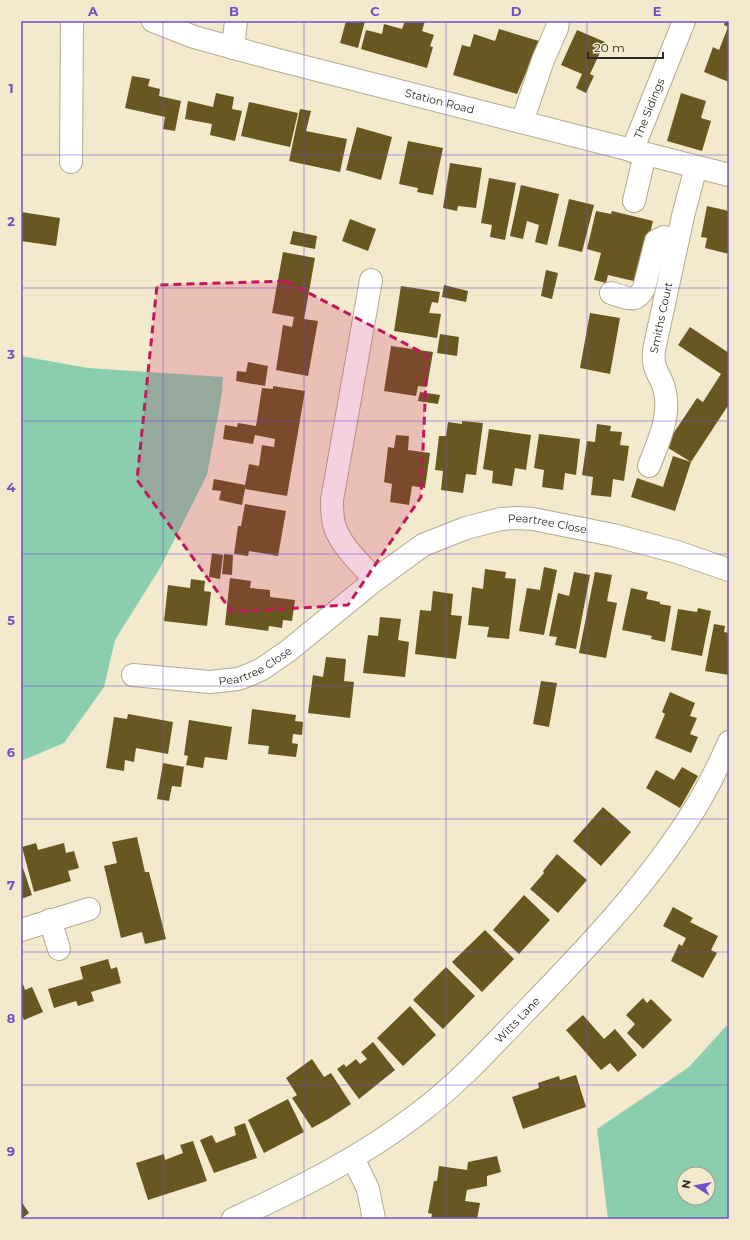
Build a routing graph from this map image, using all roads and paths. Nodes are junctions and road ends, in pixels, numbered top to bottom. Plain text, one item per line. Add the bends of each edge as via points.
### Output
1 (153, 21) edge
2 (236, 21) edge
3 (558, 21) edge
4 (684, 21) edge
5 (69, 22) edge
6 (233, 48) junction
7 (522, 122) junction
8 (638, 152) junction
9 (71, 162) dead end
10 (696, 167) junction
11 (729, 175) edge
12 (634, 201) dead end
13 (678, 240) junction
14 (371, 280) dead end
15 (611, 293) dead end
16 (649, 466) dead end
17 (729, 570) edge
18 (375, 580) junction
19 (133, 676) dead end
20 (729, 742) edge
21 (89, 909) dead end
22 (50, 920) junction
23 (21, 930) edge
24 (59, 949) dead end
25 (353, 1158) junction
26 (233, 1219) edge
27 (374, 1219) edge

1 - 6 street, Station Road via 194,37
2 - 6 street
3 - 7 street
4 - 8 street, The Sidings
5 - 9 street
6 - 7 street, Station Road
7 - 8 street, Station Road
8 - 10 street, Station Road
8 - 12 street, The Sidings
10 - 11 street, Station Road
10 - 13 street, Smiths Court
13 - 15 street via 664,237 656,241 644,288 638,297 633,299
13 - 16 street, Smiths Court via 654,350 654,362 664,387 667,404 664,426
14 - 18 street via 332,500 332,514 334,526 340,537
17 - 18 street, Peartree Close via 649,544 550,522 517,518 501,519 443,536 423,545
18 - 19 street, Peartree Close via 288,651 251,674 232,680 210,682
20 - 25 street, Witts Lane via 688,820 651,872 569,968 457,1082 420,1113
21 - 22 street
22 - 23 street
22 - 24 street
25 - 26 street, Witts Lane
25 - 27 street via 368,1189

